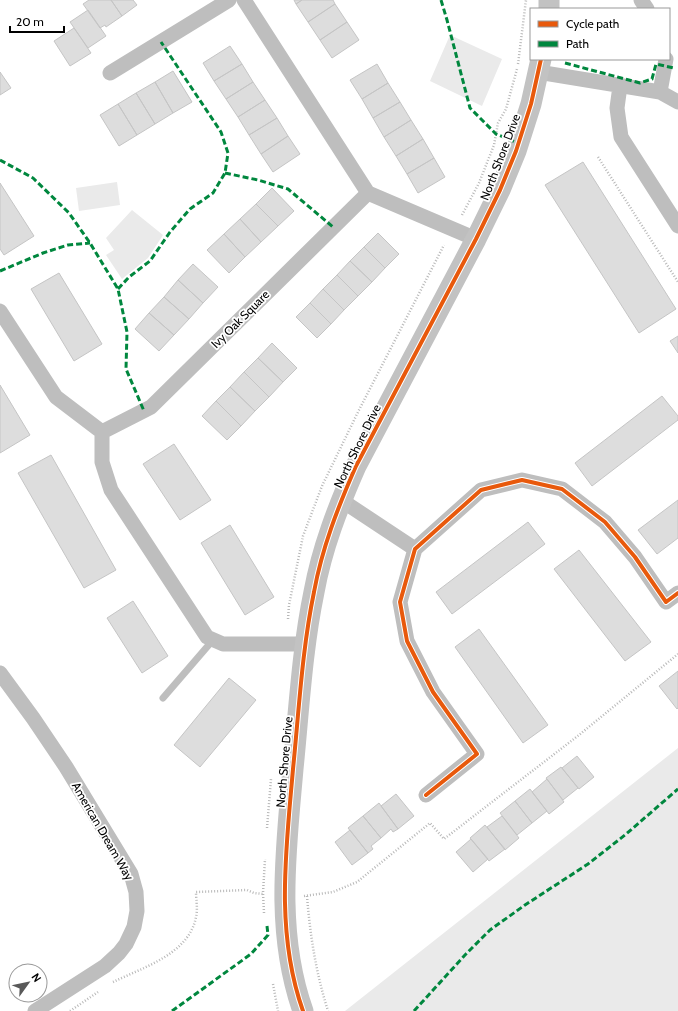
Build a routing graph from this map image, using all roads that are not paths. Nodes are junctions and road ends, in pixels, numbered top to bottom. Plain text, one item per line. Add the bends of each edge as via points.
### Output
1 (229, 0) edge
2 (244, 0) edge
3 (666, 60) edge
4 (540, 65) edge
5 (110, 73) dead end
6 (620, 86) junction
7 (660, 92) junction
8 (678, 102) edge
9 (368, 193) junction
10 (678, 226) edge
11 (476, 239) junction
12 (0, 311) edge
13 (102, 432) junction
14 (341, 500) junction
15 (415, 549) junction
16 (678, 593) edge
17 (213, 640) junction
18 (305, 644) junction
19 (0, 673) edge
20 (163, 698) dead end
21 (426, 795) dead end
22 (35, 1011) edge
23 (303, 1011) edge

1 - 5 street
2 - 9 street
3 - 7 street
4 - 6 street
4 - 11 street, North Shore Drive via 516,151
6 - 7 street
6 - 10 street via 617,108 621,137
7 - 8 street
9 - 11 street
9 - 13 street, Ivy Oak Square via 151,408
11 - 14 street, North Shore Drive via 356,466
12 - 13 street via 56,398
13 - 17 street via 102,462 111,490 207,637
14 - 15 street, North Shore Drive
14 - 18 street, North Shore Drive via 317,576
15 - 16 street via 481,490 522,480 562,489 605,522 635,557 666,602
15 - 21 street via 400,602 407,641 433,692 477,754
17 - 18 street via 223,644
17 - 20 lane
18 - 23 street, North Shore Drive via 284,866 285,924 291,968
19 - 22 street, American Dream Way via 66,767 130,874 136,892 137,912 134,928 119,953 105,966

